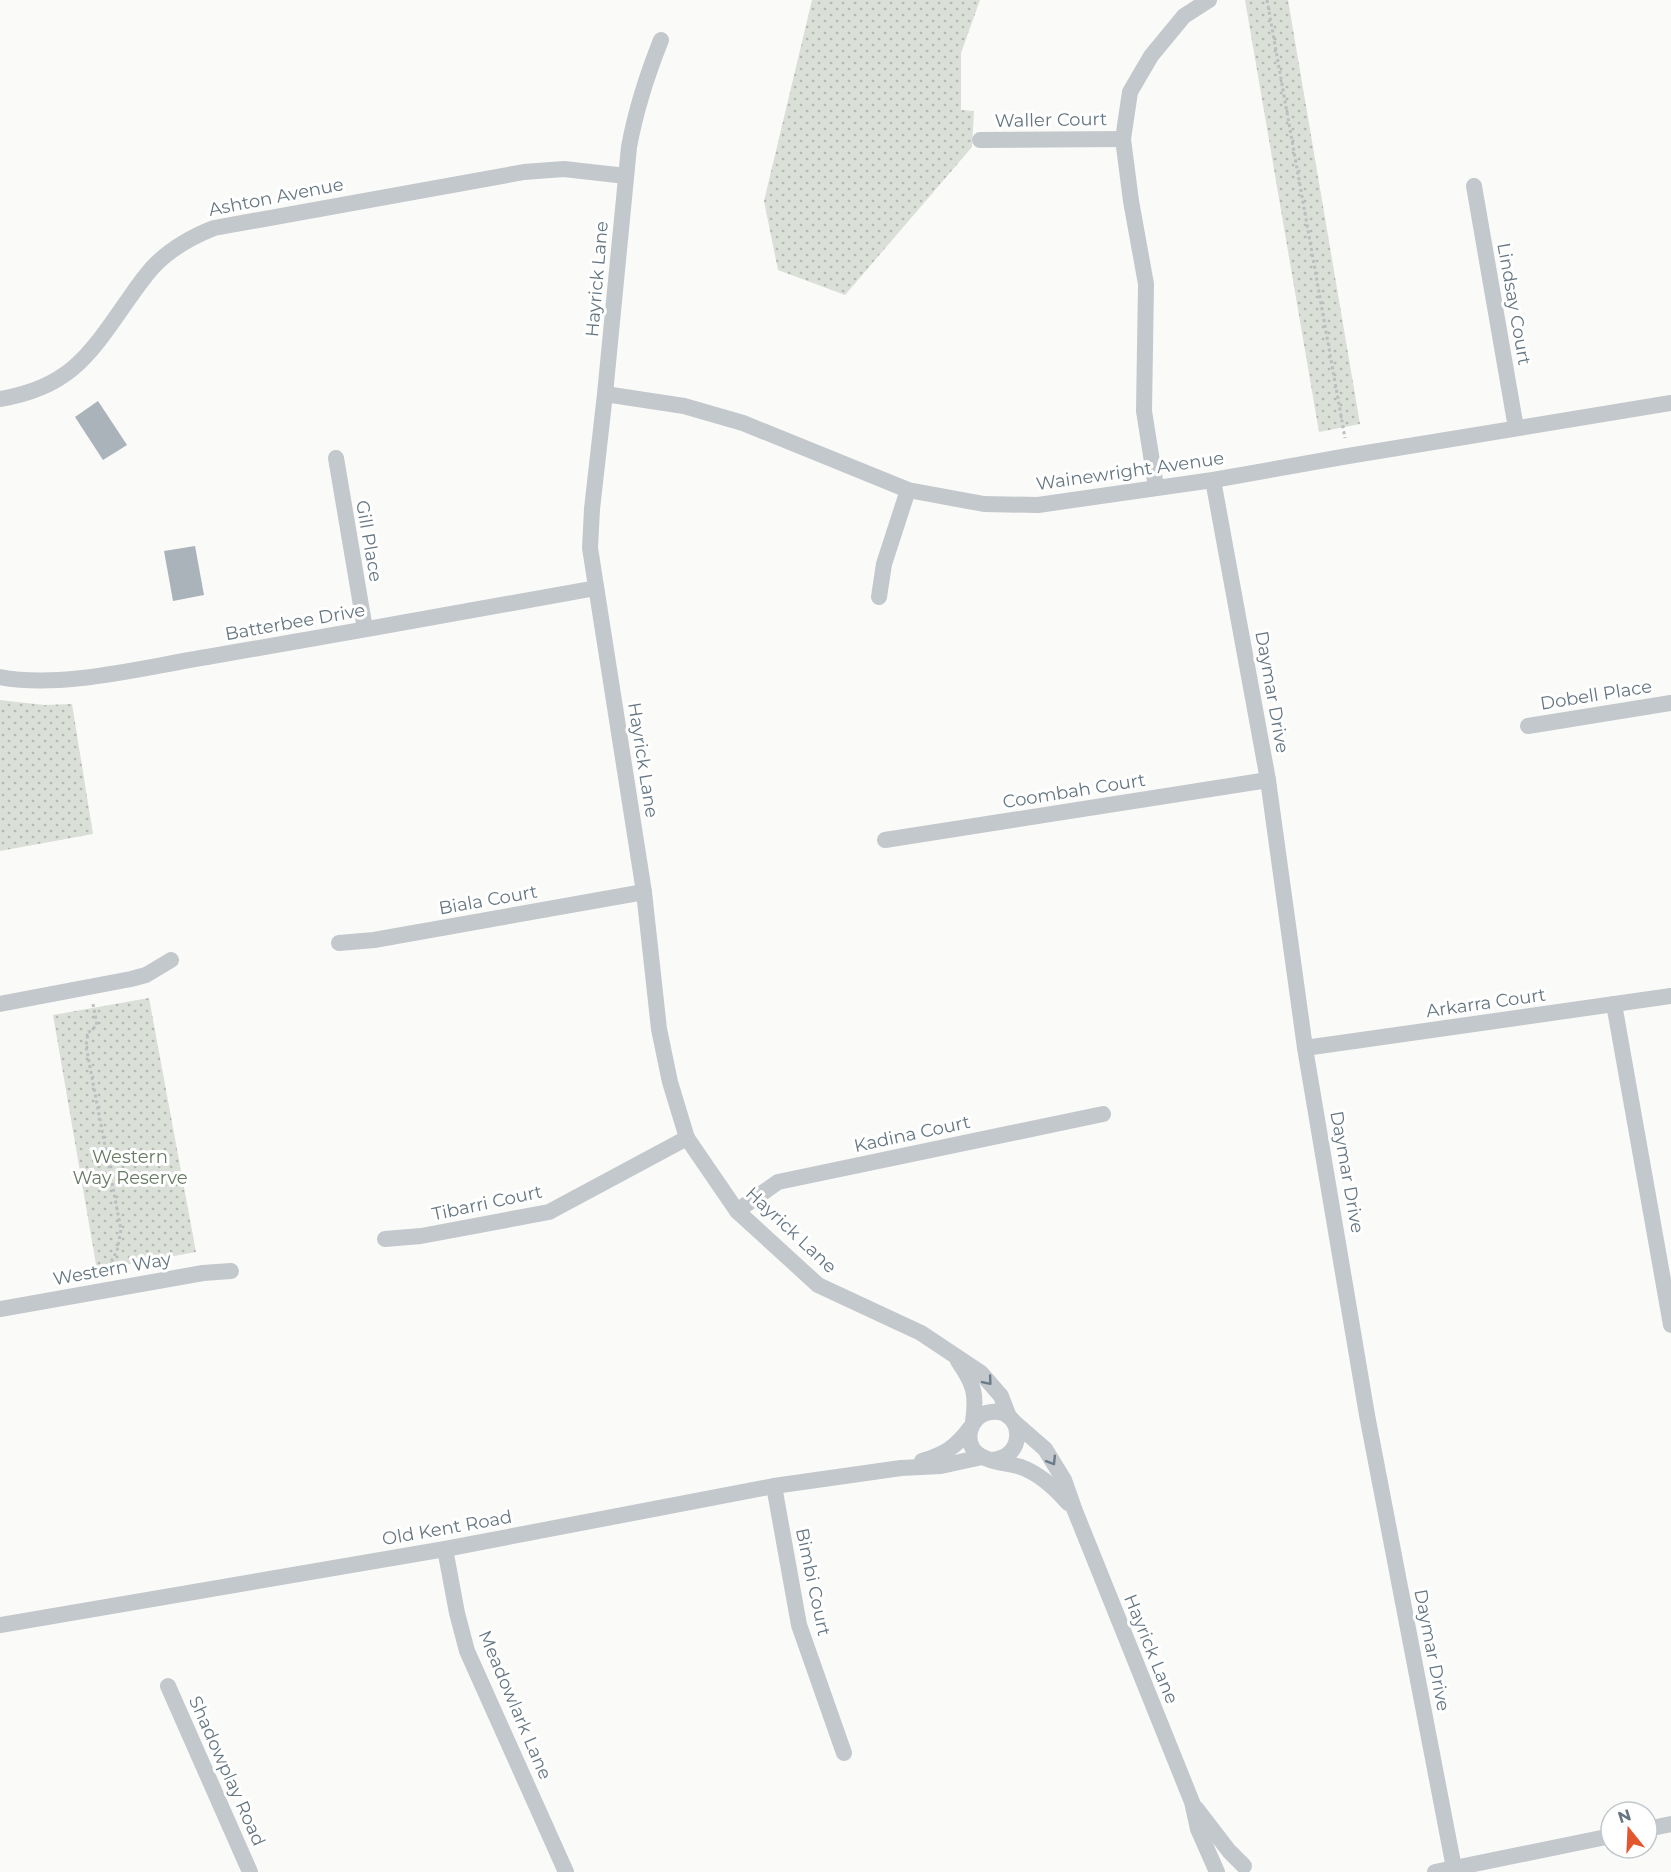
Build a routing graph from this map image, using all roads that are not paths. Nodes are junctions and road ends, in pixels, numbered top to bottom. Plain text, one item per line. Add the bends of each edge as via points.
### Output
1 (1209, 0) edge
2 (661, 40) dead end
3 (1123, 139) junction
4 (980, 140) dead end
5 (626, 176) junction
6 (1474, 186) dead end
7 (605, 394) junction
8 (0, 399) edge
9 (1671, 403) edge
10 (1516, 428) junction
11 (336, 458) dead end
12 (1213, 480) junction
13 (1156, 487) junction
14 (908, 490) junction
15 (596, 588) junction
16 (879, 597) dead end
17 (364, 629) junction
18 (0, 677) edge
19 (1671, 703) edge
20 (1528, 726) dead end
21 (1268, 780) junction
22 (885, 840) dead end
23 (644, 892) junction
24 (339, 943) dead end
25 (171, 960) dead end
26 (1671, 996) edge
27 (0, 1004) edge
28 (1614, 1004) junction
29 (1305, 1048) junction
30 (1102, 1114) dead end
31 (687, 1138) junction
32 (737, 1211) junction
33 (385, 1239) dead end
34 (231, 1271) dead end
35 (0, 1309) edge
36 (1671, 1325) edge
37 (954, 1356) junction
38 (1011, 1419) junction
39 (972, 1425) junction
40 (986, 1458) junction
41 (901, 1468) junction
42 (774, 1486) junction
43 (1074, 1510) junction
44 (445, 1549) junction
45 (0, 1625) edge
46 (168, 1686) dead end
47 (844, 1753) dead end
48 (1192, 1802) junction
49 (1599, 1838) edge
50 (1454, 1868) junction
51 (1251, 1870) edge
52 (250, 1872) edge
53 (566, 1872) edge
54 (1217, 1872) edge
55 (1224, 1872) edge
56 (1435, 1872) edge

1 - 3 street via 1184,16 1151,56 1130,92
2 - 5 street, Hayrick Lane via 635,114
3 - 4 street, Waller Court
3 - 13 street via 1146,284 1144,411
5 - 7 street, Hayrick Lane
5 - 8 street, Ashton Avenue via 564,169 524,172 214,228 185,241 153,267 96,346 70,372 31,392
6 - 10 street, Lindsay Court
7 - 14 street, Wainewright Avenue via 684,406 743,423
7 - 15 street, Hayrick Lane via 590,548
9 - 10 street, Wainewright Avenue
10 - 12 street, Wainewright Avenue
11 - 17 street, Gill Place
12 - 13 street, Wainewright Avenue
12 - 21 street, Daymar Drive
13 - 14 street, Wainewright Avenue via 1038,505 984,504
14 - 16 street
15 - 17 street, Batterbee Drive
15 - 23 street, Hayrick Lane
17 - 18 street, Batterbee Drive via 83,677 42,681
19 - 20 street, Dobell Place
21 - 22 street, Coombah Court
21 - 29 street, Daymar Drive
23 - 24 street, Biala Court
23 - 31 street, Hayrick Lane via 659,1029
25 - 27 street via 146,975
26 - 28 street, Arkarra Court
28 - 29 street, Arkarra Court
28 - 36 street
29 - 50 street, Daymar Drive via 1367,1415
30 - 32 street, Kadina Court via 778,1182
31 - 32 street, Hayrick Lane
31 - 33 street, Tibarri Court via 549,1212
32 - 37 street, Hayrick Lane via 818,1285 921,1334
34 - 35 street, Western Way
37 -> 38 street, Hayrick Lane via 981,1373 1001,1396
37 - 39 street, Hayrick Lane via 969,1377 976,1400
38 - 39 street via 994,1411 979,1416
38 - 40 street via 1018,1437 1012,1452 998,1460
38 -> 43 street, Hayrick Lane via 1045,1449 1064,1480
39 - 40 street via 971,1444
39 - 41 street, Old Kent Road via 959,1444
40 - 41 street, Old Kent Road
40 - 43 street, Hayrick Lane via 1023,1468 1053,1485
41 - 42 street, Old Kent Road
42 - 44 street, Old Kent Road
42 - 47 street, Bimbi Court via 799,1625
43 - 48 street, Hayrick Lane
44 - 45 street, Old Kent Road
44 - 53 street, Meadowlark Lane via 467,1651
46 - 52 street, Shadowplay Road
48 - 51 street, Hayrick Lane via 1229,1851
48 - 54 street, Hayrick Lane via 1198,1830
49 - 50 street
50 - 56 street
51 - 55 street via 1229,1868

